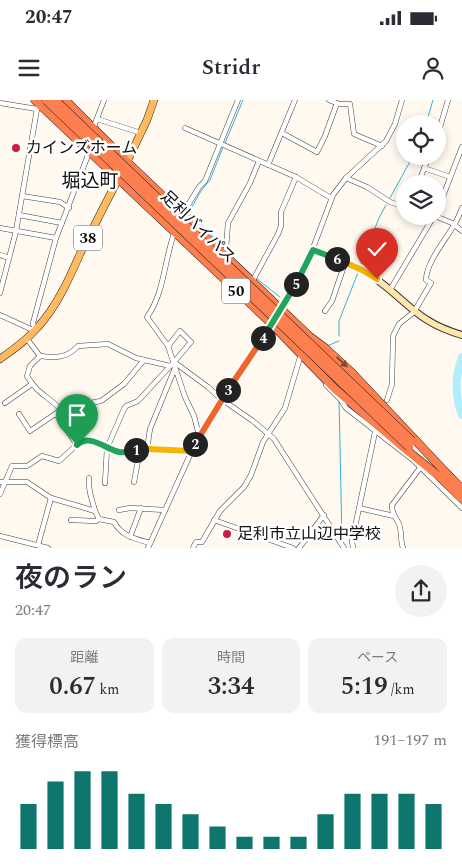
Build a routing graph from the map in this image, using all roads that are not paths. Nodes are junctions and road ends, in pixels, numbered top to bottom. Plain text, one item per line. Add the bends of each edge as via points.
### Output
1 (55, 100) edge
2 (65, 100) edge
3 (104, 100) edge
4 (154, 100) edge
5 (238, 100) edge
6 (295, 100) edge
7 (329, 100) edge
8 (402, 100) edge
9 (448, 100) edge
10 (0, 103) edge
11 (39, 103) edge
12 (337, 103) junction
13 (444, 115) edge
14 (97, 119) junction
15 (186, 128) dead end
16 (93, 129) junction
17 (141, 132) junction
18 (282, 133) junction
19 (221, 144) junction
20 (382, 146) junction
21 (462, 147) edge
22 (90, 150) junction
23 (259, 161) junction
24 (127, 162) junction
25 (268, 165) junction
26 (426, 165) edge
27 (424, 168) junction
28 (421, 175) edge
29 (119, 177) junction
30 (296, 177) junction
31 (450, 177) junction
32 (346, 178) junction
33 (446, 188) edge
34 (22, 196) junction
35 (331, 198) junction
36 (396, 204) edge
37 (69, 208) junction
38 (462, 208) edge
39 (19, 215) junction
40 (182, 215) junction
41 (446, 221) edge
42 (62, 223) junction
43 (429, 225) edge
44 (455, 225) junction
45 (0, 228) edge
46 (16, 231) junction
47 (175, 231) junction
48 (462, 231) edge
49 (56, 238) junction
50 (313, 250) junction
51 (0, 255) edge
52 (224, 256) junction
53 (9, 258) junction
54 (346, 263) junction
55 (252, 282) junction
56 (390, 290) junction
57 (0, 292) edge
58 (281, 308) junction
59 (325, 311) dead end
60 (414, 312) junction
61 (0, 316) edge
62 (272, 324) junction
63 (35, 331) junction
64 (462, 335) edge
65 (27, 339) junction
66 (168, 346) junction
67 (301, 354) junction
68 (40, 356) junction
69 (0, 359) edge
70 (144, 360) junction
71 (173, 365) junction
72 (316, 369) junction
73 (32, 384) junction
74 (222, 399) junction
75 (387, 400) dead end
76 (5, 403) dead end
77 (61, 410) junction
78 (19, 414) dead end
79 (56, 414) junction
80 (375, 432) junction
81 (269, 434) junction
82 (199, 435) junction
83 (410, 444) junction
84 (77, 445) junction
85 (107, 448) junction
86 (148, 449) junction
87 (140, 450) junction
88 (191, 451) junction
89 (420, 468) junction
90 (445, 477) junction
91 (89, 478) dead end
92 (2, 482) edge
93 (134, 482) dead end
94 (105, 483) dead end
95 (462, 489) edge
96 (0, 494) edge
97 (50, 498) junction
98 (462, 499) edge
99 (140, 508) junction
100 (359, 508) junction
101 (462, 508) edge
102 (120, 510) dead end
103 (165, 510) junction
104 (95, 511) junction
105 (324, 515) junction
106 (394, 516) junction
107 (99, 519) junction
108 (71, 520) dead end
109 (214, 520) junction
110 (0, 536) edge
111 (130, 537) junction
112 (19, 541) junction
113 (38, 545) junction
114 (149, 546) edge
115 (17, 548) edge
116 (48, 548) edge
117 (193, 548) edge
118 (293, 548) edge
119 (299, 548) edge
120 (344, 548) edge
121 (353, 548) edge
122 (402, 548) edge

1 - 83 highway, 足利バイパス / 50, bridge
2 - 16 highway, 50
3 - 14 street
4 - 17 main road, 38
5 - 19 street
6 - 18 street
7 - 12 street
8 - 20 street via 395,124
9 - 13 street
10 - 11 street
11 - 22 highway, 50
11 - 34 street
11 - 83 highway, 足利バイパス / 50, bridge
12 - 18 street via 318,152
12 - 20 street via 350,104 354,134
14 - 16 street
14 - 17 street
15 - 19 street
16 - 24 highway, 50
17 - 24 main road, 38
18 - 25 street
19 - 23 street
19 - 40 street via 205,181
20 - 32 street
21 - 31 street
22 - 29 highway, 50
22 - 37 street
23 - 25 street
23 - 52 street via 228,223
24 - 29 main road, 38
24 - 40 highway, 50
25 - 30 street
26 - 27 street
27 - 28 street
27 - 31 street
29 - 47 highway, 50
29 - 63 main road, 38 via 66,283
30 - 35 street
30 - 55 street via 281,212 282,226
31 - 33 street
32 - 35 street
32 - 36 street
34 - 37 street via 60,202
34 - 39 street
35 - 50 street
37 - 42 street
38 - 44 street
39 - 42 street
39 - 46 street
40 - 52 highway, 50
41 - 44 street
42 - 49 street
43 - 56 street
44 - 48 street
44 - 60 street via 438,250 426,278 431,283
45 - 46 street
46 - 49 street
46 - 53 street
47 - 62 highway, 50
47 - 66 street via 156,304 147,317
49 - 63 street via 33,324
50 - 54 street
50 - 58 street
51 - 53 street
52 - 55 highway, 50
53 - 57 street
54 - 56 street via 370,274
54 - 59 street
55 - 58 highway, 50
56 - 60 street
58 - 62 street
58 -> 90 highway, 50 via 310,337 340,360
60 - 64 street via 435,326
60 - 75 street via 399,324 393,336 392,384
61 - 63 street
62 - 67 highway, 50
62 - 74 street
63 - 65 main road, 38
65 - 68 street
65 - 69 main road, 38
66 - 71 street
66 - 71 street via 180,331 191,342
67 - 72 highway, 50
67 - 81 street via 285,408
68 - 70 street via 64,356 78,346 108,344
68 - 73 street via 29,368 27,376
70 - 71 street
70 - 77 street via 124,384 101,401
71 - 74 street
71 - 82 street
71 - 85 street via 138,401 126,406
71 - 86 street via 150,429
72 - 80 street via 346,408
72 - 90 highway, 50 via 364,415
73 - 76 street
73 - 77 street
74 - 81 street
74 - 82 street
77 - 79 street
78 - 79 street via 30,431
79 - 84 street
80 - 89 street
80 - 100 street
81 - 105 street
81 - 109 street via 252,475
82 - 88 street
83 - 90 highway, 足利バイパス / 50
84 - 85 street via 88,440
84 - 92 street via 59,461 42,456 27,466 12,466
85 - 87 street via 122,452
85 - 94 street
86 - 87 street
86 - 88 street
87 - 93 street
88 - 103 street
89 - 101 street
89 - 106 street via 394,501 391,511
90 - 95 highway, 足利バイパス / 50
90 - 98 highway, 足利バイパス / 50
91 - 104 street via 88,493
92 - 96 street
92 - 97 street via 27,482
97 - 104 street
97 - 113 street
99 - 102 street
99 - 103 street
99 - 111 street
100 - 106 street
100 - 121 street
103 - 114 street
104 - 107 street
105 - 119 street
105 - 120 street
106 - 122 street via 400,526
107 - 108 street
107 - 111 street via 114,522
109 - 117 street via 202,542 196,542
109 - 118 street
110 - 112 street
111 - 114 street
112 - 113 street
112 - 115 street
113 - 116 street

